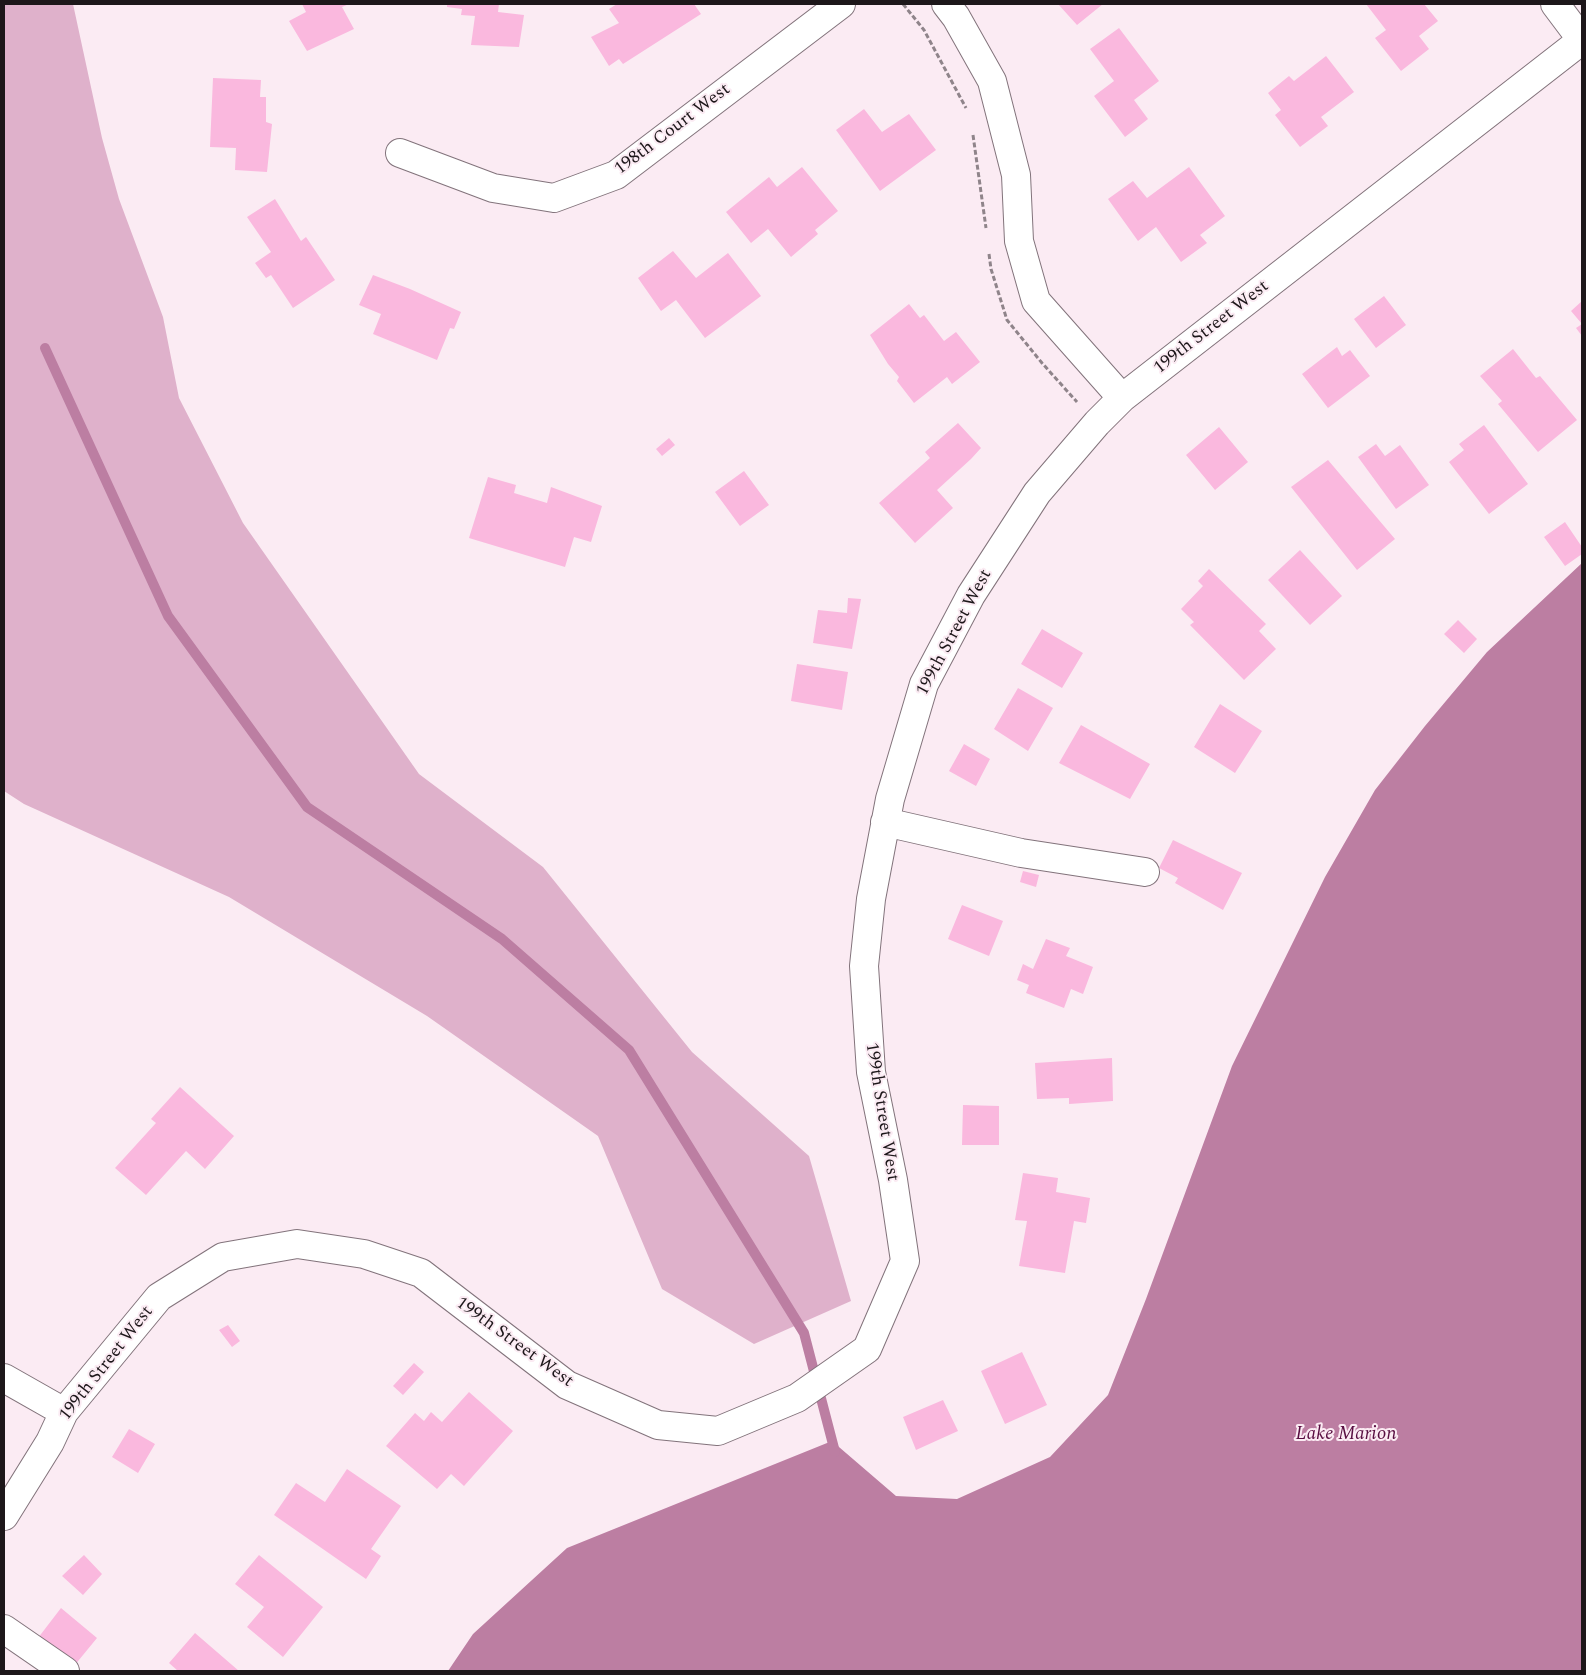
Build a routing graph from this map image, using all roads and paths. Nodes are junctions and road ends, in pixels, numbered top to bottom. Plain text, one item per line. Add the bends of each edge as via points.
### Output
1 (841, 4) edge
2 (946, 4) edge
3 (1555, 4) edge
4 (1582, 40) edge
5 (400, 153) dead end
6 (1122, 398) junction
7 (885, 822) junction
8 (1145, 872) dead end
9 (4, 1378) edge
10 (64, 1412) junction
11 (4, 1516) edge
12 (4, 1629) edge
13 (65, 1671) edge

1 - 5 street, 198th Court West via 616,175 554,198 493,188
2 - 6 street via 992,81 1016,175 1019,242 1036,301
3 - 4 street
4 - 6 street, 199th Street West
6 - 7 street, 199th Street West via 1037,493 971,595 924,684
7 - 8 street via 1021,853
7 - 10 street, 199th Street West via 871,899 864,966 871,1072 893,1180 905,1262 867,1349 797,1398 718,1431 658,1425 567,1385 421,1272 364,1254 297,1244 223,1257 159,1297
9 - 10 street
10 - 11 street, 199th Street West via 50,1442
12 - 13 street

